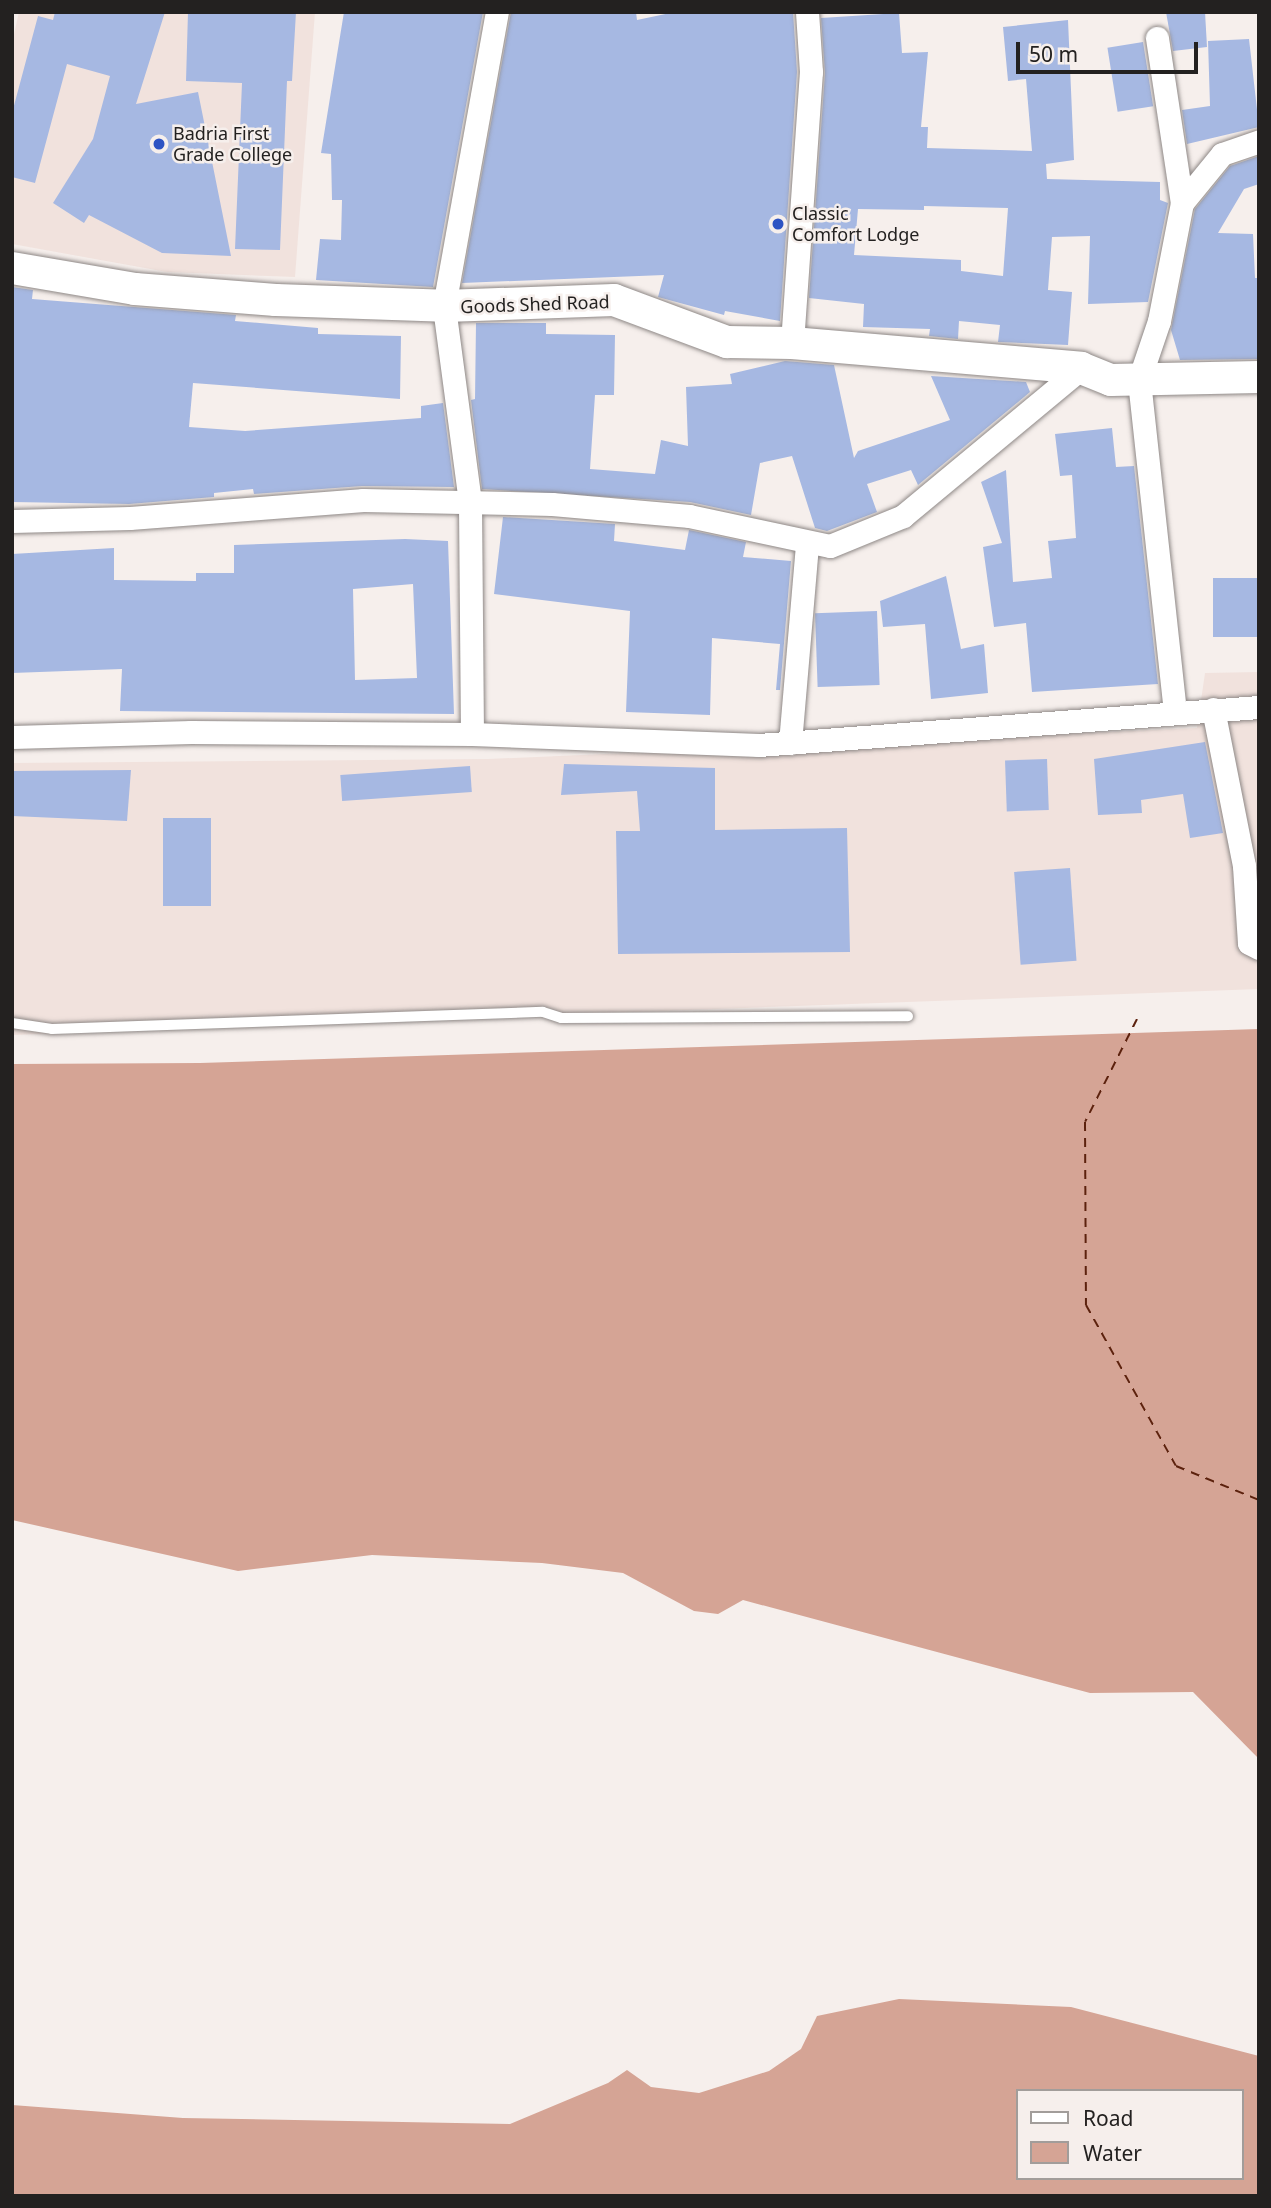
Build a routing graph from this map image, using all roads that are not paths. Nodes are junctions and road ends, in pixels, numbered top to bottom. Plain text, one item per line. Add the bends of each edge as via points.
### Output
1 (497, 12) edge
2 (807, 12) edge
3 (1157, 38) dead end
4 (1259, 141) edge
5 (1182, 203) junction
6 (12, 268) edge
7 (444, 306) junction
8 (792, 343) junction
9 (1081, 368) junction
10 (1259, 377) edge
11 (1139, 380) junction
12 (470, 502) junction
13 (12, 521) edge
14 (807, 544) junction
15 (1259, 707) edge
16 (1213, 709) junction
17 (1175, 712) junction
18 (472, 734) junction
19 (12, 737) edge
20 (790, 743) junction
21 (1259, 948) edge
22 (908, 1016) dead end
23 (12, 1023) edge

1 - 7 street
2 - 8 street via 807,145 798,212
3 - 5 street
4 - 5 street via 1222,154
5 - 11 street via 1159,321
6 - 7 street, Goods Shed Road via 135,289
7 - 8 street, Goods Shed Road via 614,300 727,342
7 - 12 street
8 - 9 street, Goods Shed Road
9 - 11 street, Goods Shed Road via 1111,380
9 - 14 street via 903,516 830,545
10 - 11 street, Goods Shed Road
11 - 17 street
12 - 13 street via 363,500 130,518
12 - 14 street via 689,516
12 - 18 street
14 - 20 street
15 - 16 street
16 - 17 street
16 - 21 street via 1244,866 1250,943
17 - 20 street
18 - 19 street via 191,732
18 - 20 street
22 - 23 lane via 561,1018 543,1012 52,1029

